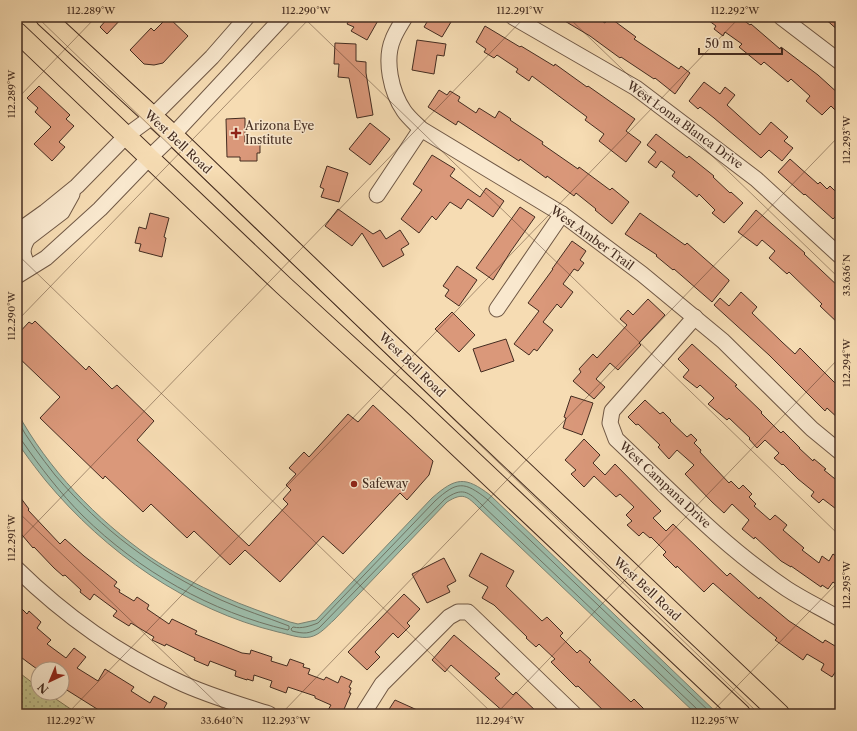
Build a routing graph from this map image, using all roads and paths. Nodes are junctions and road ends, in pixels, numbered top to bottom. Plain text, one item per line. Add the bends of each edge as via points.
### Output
1 (46, 17) edge
2 (246, 17) edge
3 (283, 17) edge
4 (405, 17) edge
5 (513, 17) edge
6 (780, 17) edge
7 (17, 32) edge
8 (840, 62) edge
9 (152, 117) junction
10 (421, 129) junction
11 (126, 136) junction
12 (173, 136) junction
13 (150, 157) junction
14 (77, 186) junction
15 (377, 196) dead end
16 (562, 214) junction
17 (17, 232) edge
18 (840, 256) edge
19 (23, 272) edge
20 (497, 309) dead end
21 (695, 317) junction
22 (391, 345) junction
23 (372, 367) junction
24 (840, 452) edge
25 (17, 570) edge
26 (840, 619) edge
27 (269, 714) edge
28 (363, 714) edge
29 (574, 714) edge
30 (741, 714) edge
31 (780, 714) edge

1 - 9 main road, West Bell Road
2 - 9 street via 212,57
3 - 12 street
4 - 10 street, West Amber Trail via 393,39 390,74 394,93 404,111
5 - 18 street, West Loma Blanca Drive via 636,88 756,179
6 - 8 street
7 - 11 main road
9 - 11 street
9 - 12 main road, West Bell Road
10 - 15 street
10 - 16 street, West Amber Trail
11 - 13 main road
11 - 14 street
12 - 13 street
12 - 22 main road, West Bell Road
13 - 19 street via 100,209 46,258
13 - 23 main road
14 - 17 street
14 - 19 street via 62,212 28,238 24,244
16 - 20 street
16 - 21 street, West Amber Trail
21 - 24 street, West Amber Trail via 723,341 812,429
21 - 26 street, West Campana Drive via 612,411 610,423 616,439 714,532 787,589
22 - 23 main road
22 - 31 main road, West Bell Road
23 - 30 main road
25 - 27 street via 68,615 119,650 178,682
28 - 29 street via 382,684 448,617 458,612 468,612

